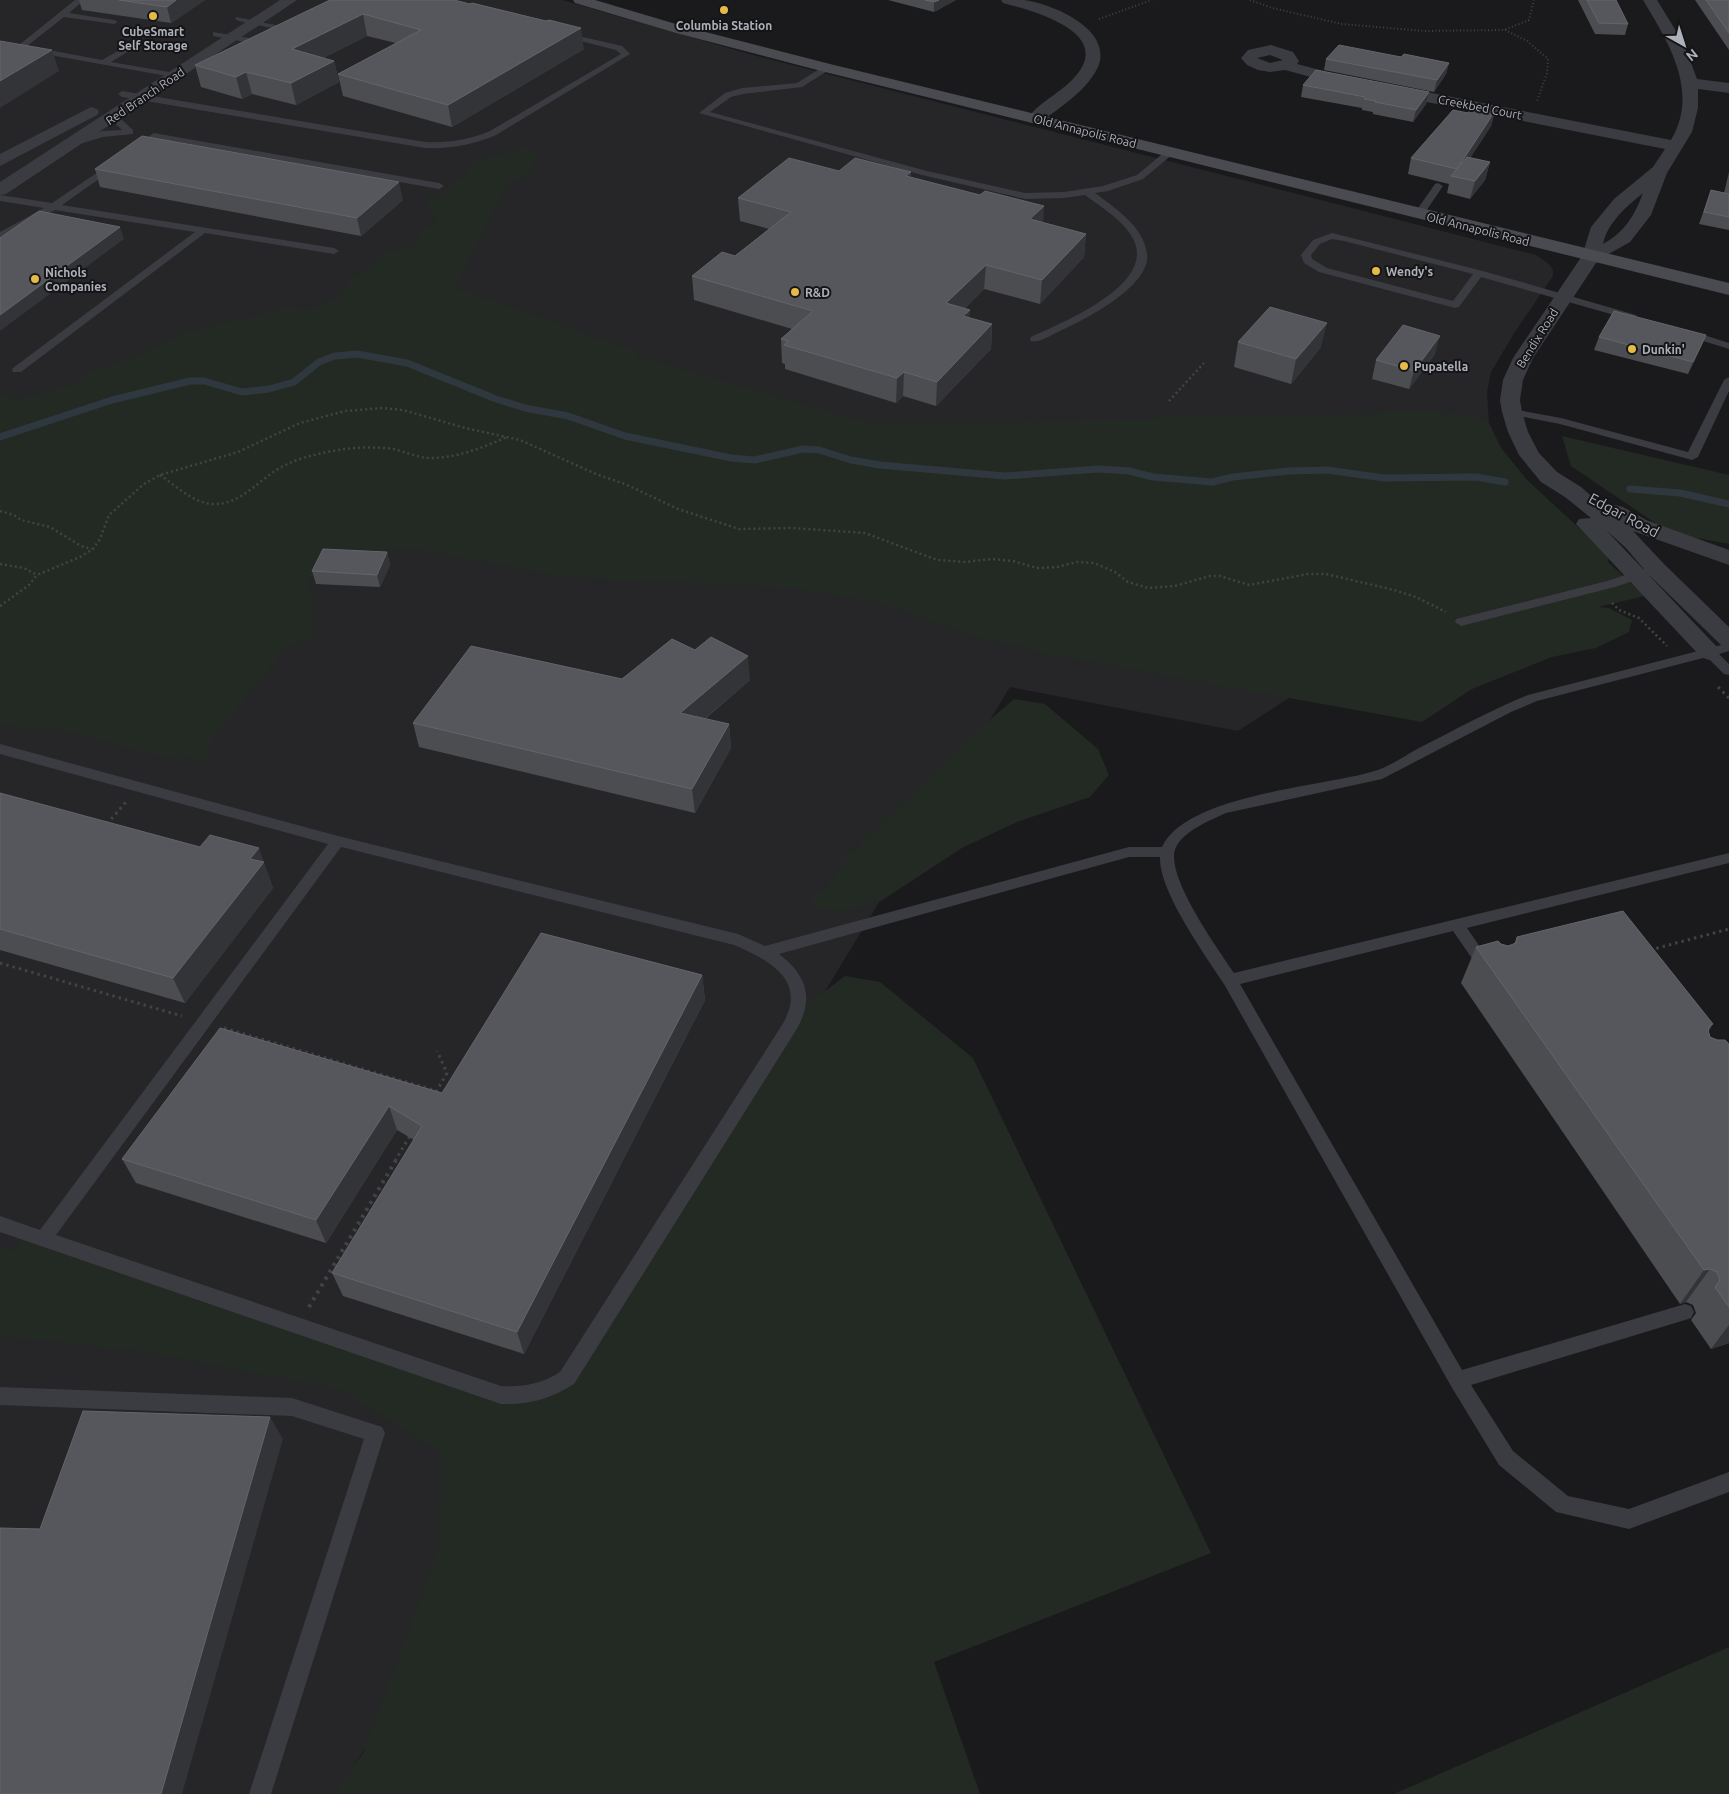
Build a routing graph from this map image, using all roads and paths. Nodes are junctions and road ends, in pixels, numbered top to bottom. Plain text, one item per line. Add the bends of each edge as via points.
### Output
1 (80, 0) edge
2 (267, 0) edge
3 (290, 0) edge
4 (580, 0) edge
5 (1008, 0) edge
6 (1152, 0) edge
7 (1250, 0) edge
8 (1534, 0) edge
9 (1650, 0) edge
10 (63, 14) junction
11 (239, 19) junction
12 (257, 21) junction
13 (114, 22) dead end
14 (1077, 27) junction
15 (1504, 30) junction
16 (553, 31) edge
17 (216, 34) junction
18 (235, 36) junction
19 (139, 41) joint
20 (0, 44) edge
21 (21, 47) junction
22 (185, 47) dead end
23 (105, 62) junction
24 (1285, 66) dead end
25 (826, 68) junction
26 (156, 73) junction
27 (175, 76) junction
28 (1691, 83) junction
29 (1729, 88) edge
30 (122, 94) junction
31 (144, 97) junction
32 (116, 115) junction
33 (1531, 117) junction
34 (1035, 119) junction
35 (130, 132) junction
36 (154, 136) junction
37 (76, 142) junction
38 (1676, 146) junction
39 (1170, 152) junction
40 (0, 161) edge
41 (1661, 169) junction
42 (439, 186) dead end
43 (1438, 186) dead end
44 (0, 190) edge
45 (1090, 193) junction
46 (0, 198) edge
47 (53, 207) junction
48 (1419, 214) junction
49 (202, 231) junction
50 (0, 236) edge
51 (334, 250) dead end
52 (1591, 256) junction
53 (1480, 273) junction
54 (1729, 289) edge
55 (1563, 297) junction
56 (1729, 298) edge
57 (1639, 319) edge
58 (1677, 330) edge
59 (1035, 340) dead end
60 (1729, 346) edge
61 (1204, 364) dead end
62 (17, 370) dead end
63 (1729, 380) edge
64 (1169, 401) dead end
65 (1512, 412) junction
66 (508, 437) junction
67 (160, 475) junction
68 (1550, 477) junction
69 (0, 511) edge
70 (93, 549) junction
71 (1612, 549) junction
72 (1641, 550) junction
73 (1729, 560) edge
74 (0, 564) edge
75 (1645, 572) junction
76 (37, 575) junction
77 (1610, 598) dead end
78 (0, 606) edge
79 (1461, 622) joint
80 (1729, 640) edge
81 (1671, 649) dead end
82 (1719, 650) edge
83 (1729, 672) edge
84 (0, 749) edge
85 (140, 787) junction
86 (102, 830) edge
87 (338, 841) junction
88 (1167, 852) junction
89 (1729, 858) edge
90 (1457, 926) junction
91 (1729, 929) edge
92 (765, 952) junction
93 (1643, 952) edge
94 (1492, 975) edge
95 (1230, 980) junction
96 (437, 1051) dead end
97 (432, 1099) edge
98 (412, 1132) edge
99 (0, 1224) edge
100 (44, 1238) junction
101 (1685, 1312) dead end
102 (298, 1325) junction
103 (1458, 1380) junction
104 (0, 1396) edge
105 (1729, 1482) edge
106 (260, 1794) edge

1 - 10 lane
2 - 11 street, Red Branch Road
3 - 12 street, Red Branch Road
4 - 25 main road, Old Annapolis Road
5 - 14 street via 1049,13
6 - 14 path
7 - 15 path via 1292,14 1350,25 1447,32
8 - 15 path via 1529,20
9 - 28 street via 1684,61
10 - 13 lane
10 - 21 lane
11 - 12 lane
11 - 17 street, Red Branch Road
12 - 18 street, Red Branch Road
12 - 18 lane via 294,28 262,43
14 - 34 street via 1092,42 1093,60 1089,69
15 - 33 path via 1527,41 1548,58 1547,72
16 - 31 lane via 619,48 626,54 493,133 456,144 425,145
17 - 18 lane
17 - 26 street, Red Branch Road
18 - 27 street, Red Branch Road
19 - 22 path
19 - 23 lane
20 - 21 lane
21 - 23 lane
23 - 26 lane
24 - 33 street, Creekbed Court via 1316,75
25 - 34 main road, Old Annapolis Road
25 - 45 lane via 799,85 728,95 703,113 1007,192 1039,196
26 - 27 lane
26 - 30 street, Red Branch Road
27 - 31 street, Red Branch Road
28 - 29 street
28 - 38 street via 1690,111
30 - 31 lane
30 - 40 street, Red Branch Road
31 - 32 street, Red Branch Road
32 - 35 lane
32 - 37 street, Red Branch Road
33 - 38 street, Creekbed Court
34 - 39 main road, Old Annapolis Road
35 - 36 lane
35 - 37 lane via 102,134
36 - 42 lane
36 - 47 lane
37 - 44 street, Red Branch Road
38 - 41 street
39 - 45 lane via 1140,176
39 - 48 main road, Old Annapolis Road
41 - 52 street via 1620,203 1597,231
41 - 52 street via 1646,209 1624,238
43 - 48 lane
45 - 59 lane via 1126,222 1138,238 1143,252 1142,264 1119,293
46 - 47 lane
47 - 49 lane
47 - 50 lane
48 - 52 main road, Old Annapolis Road
49 - 51 lane
49 - 62 lane
52 - 54 main road, Old Annapolis Road
52 - 55 street, Bendix Road
52 - 56 main road, Old Annapolis Road
53 - 53 lane via 1332,236 1316,242 1306,255 1308,262 1323,270 1455,305
53 - 55 lane
55 - 57 lane
55 - 65 street, Bendix Road via 1512,380
58 - 60 lane
61 - 64 path
63 - 65 lane via 1692,457 1561,421
65 - 68 street, Bendix Road via 1530,455
66 - 67 path via 403,410 345,411 300,423 238,452
66 - 67 path via 479,449 432,458 396,450 356,449 317,454 292,461 235,501 212,504 195,499
66 - 79 path via 541,448 566,462 625,484 678,509 739,529 792,528 865,533 937,560 965,562 992,559 1037,568 1094,563 1128,582 1148,588 1175,586 1210,576 1249,585 1308,574 1326,574 1416,597
67 - 70 path via 144,484 109,516
68 - 71 street, Bendix Road via 1558,496
68 - 72 street, Bendix Road via 1573,492
68 - 73 street, Edgar Road via 1638,525
69 - 70 path via 50,528 81,546
70 - 76 path
71 - 72 street, Edgar Road
71 - 75 street, Bendix Road
72 - 73 street, Edgar Road via 1706,561
72 - 75 street, Bendix Road
74 - 76 path via 24,568
75 - 79 lane via 1611,584
75 - 80 street, Bendix Road
75 - 82 street, Bendix Road
76 - 78 path via 29,585
77 - 81 path via 1612,604 1639,618
82 - 83 lane
82 - 88 lane via 1533,698 1377,776 1223,810 1200,819 1179,834
84 - 85 lane
85 - 86 path
85 - 87 lane
87 - 92 lane via 738,940
87 - 100 lane
88 - 92 lane via 1130,852
88 - 95 lane via 1166,867 1173,886
89 - 90 lane
90 - 94 lane
90 - 95 lane
91 - 93 path
92 - 102 lane via 790,972 799,988 797,1012 567,1378 542,1392 525,1396 501,1394
95 - 103 lane
96 - 97 path via 447,1073
98 - 102 path
99 - 100 lane
100 - 102 lane
101 - 103 lane
103 - 105 lane via 1506,1458 1563,1505 1629,1519
104 - 106 lane via 292,1407 376,1434

